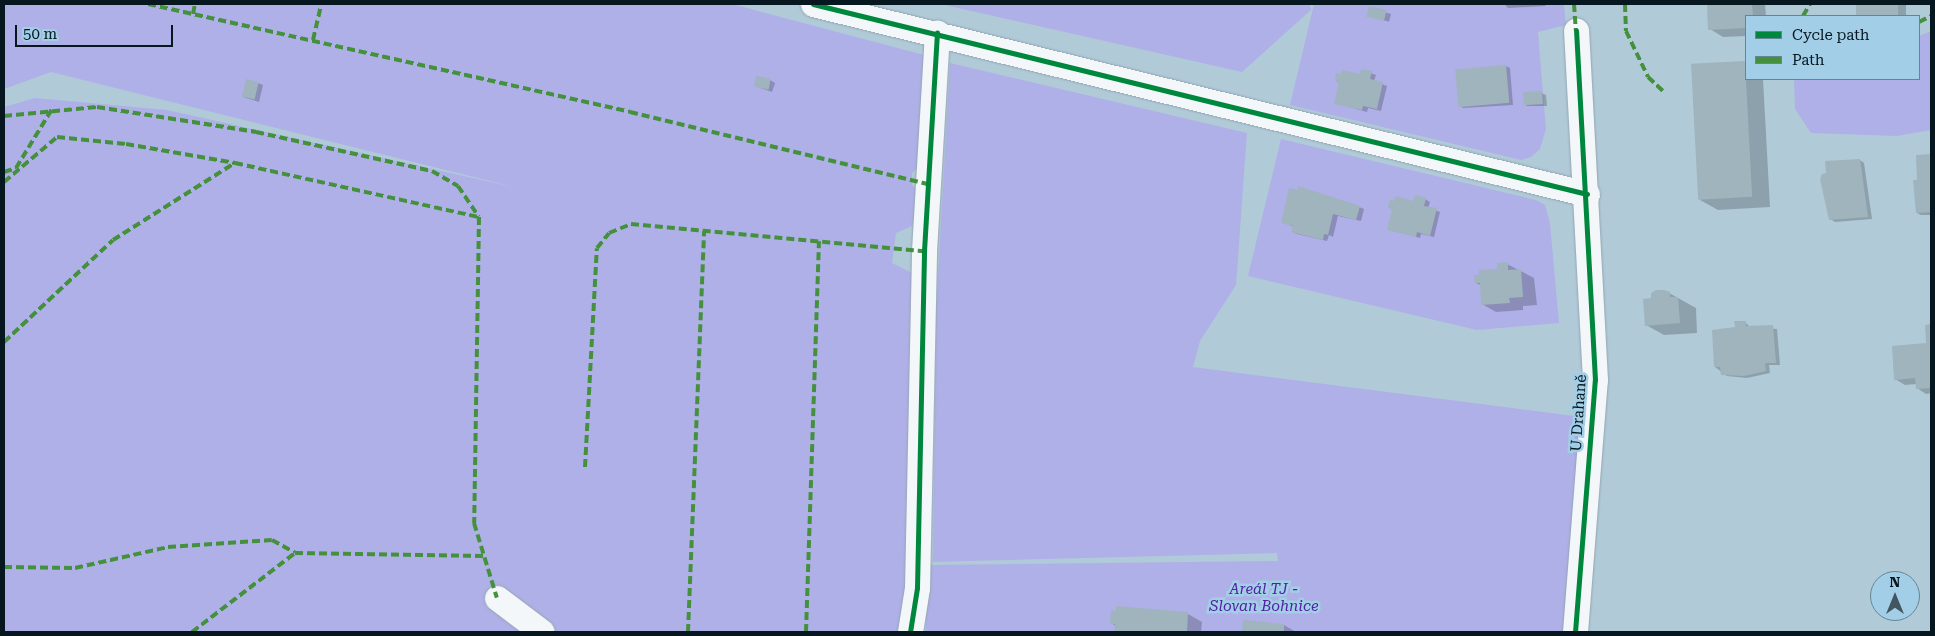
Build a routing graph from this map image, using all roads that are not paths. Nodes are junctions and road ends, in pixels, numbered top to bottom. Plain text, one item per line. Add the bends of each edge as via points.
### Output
1 (813, 4) edge
2 (1576, 31) dead end
3 (938, 32) junction
4 (1587, 194) junction
5 (497, 598) dead end
6 (542, 632) edge
7 (910, 632) edge
8 (1575, 632) edge

1 - 3 street
2 - 4 street, U Drahaně
3 - 4 street
3 - 7 street via 924,251 917,588
4 - 8 street, U Drahaně via 1595,380
5 - 6 street

